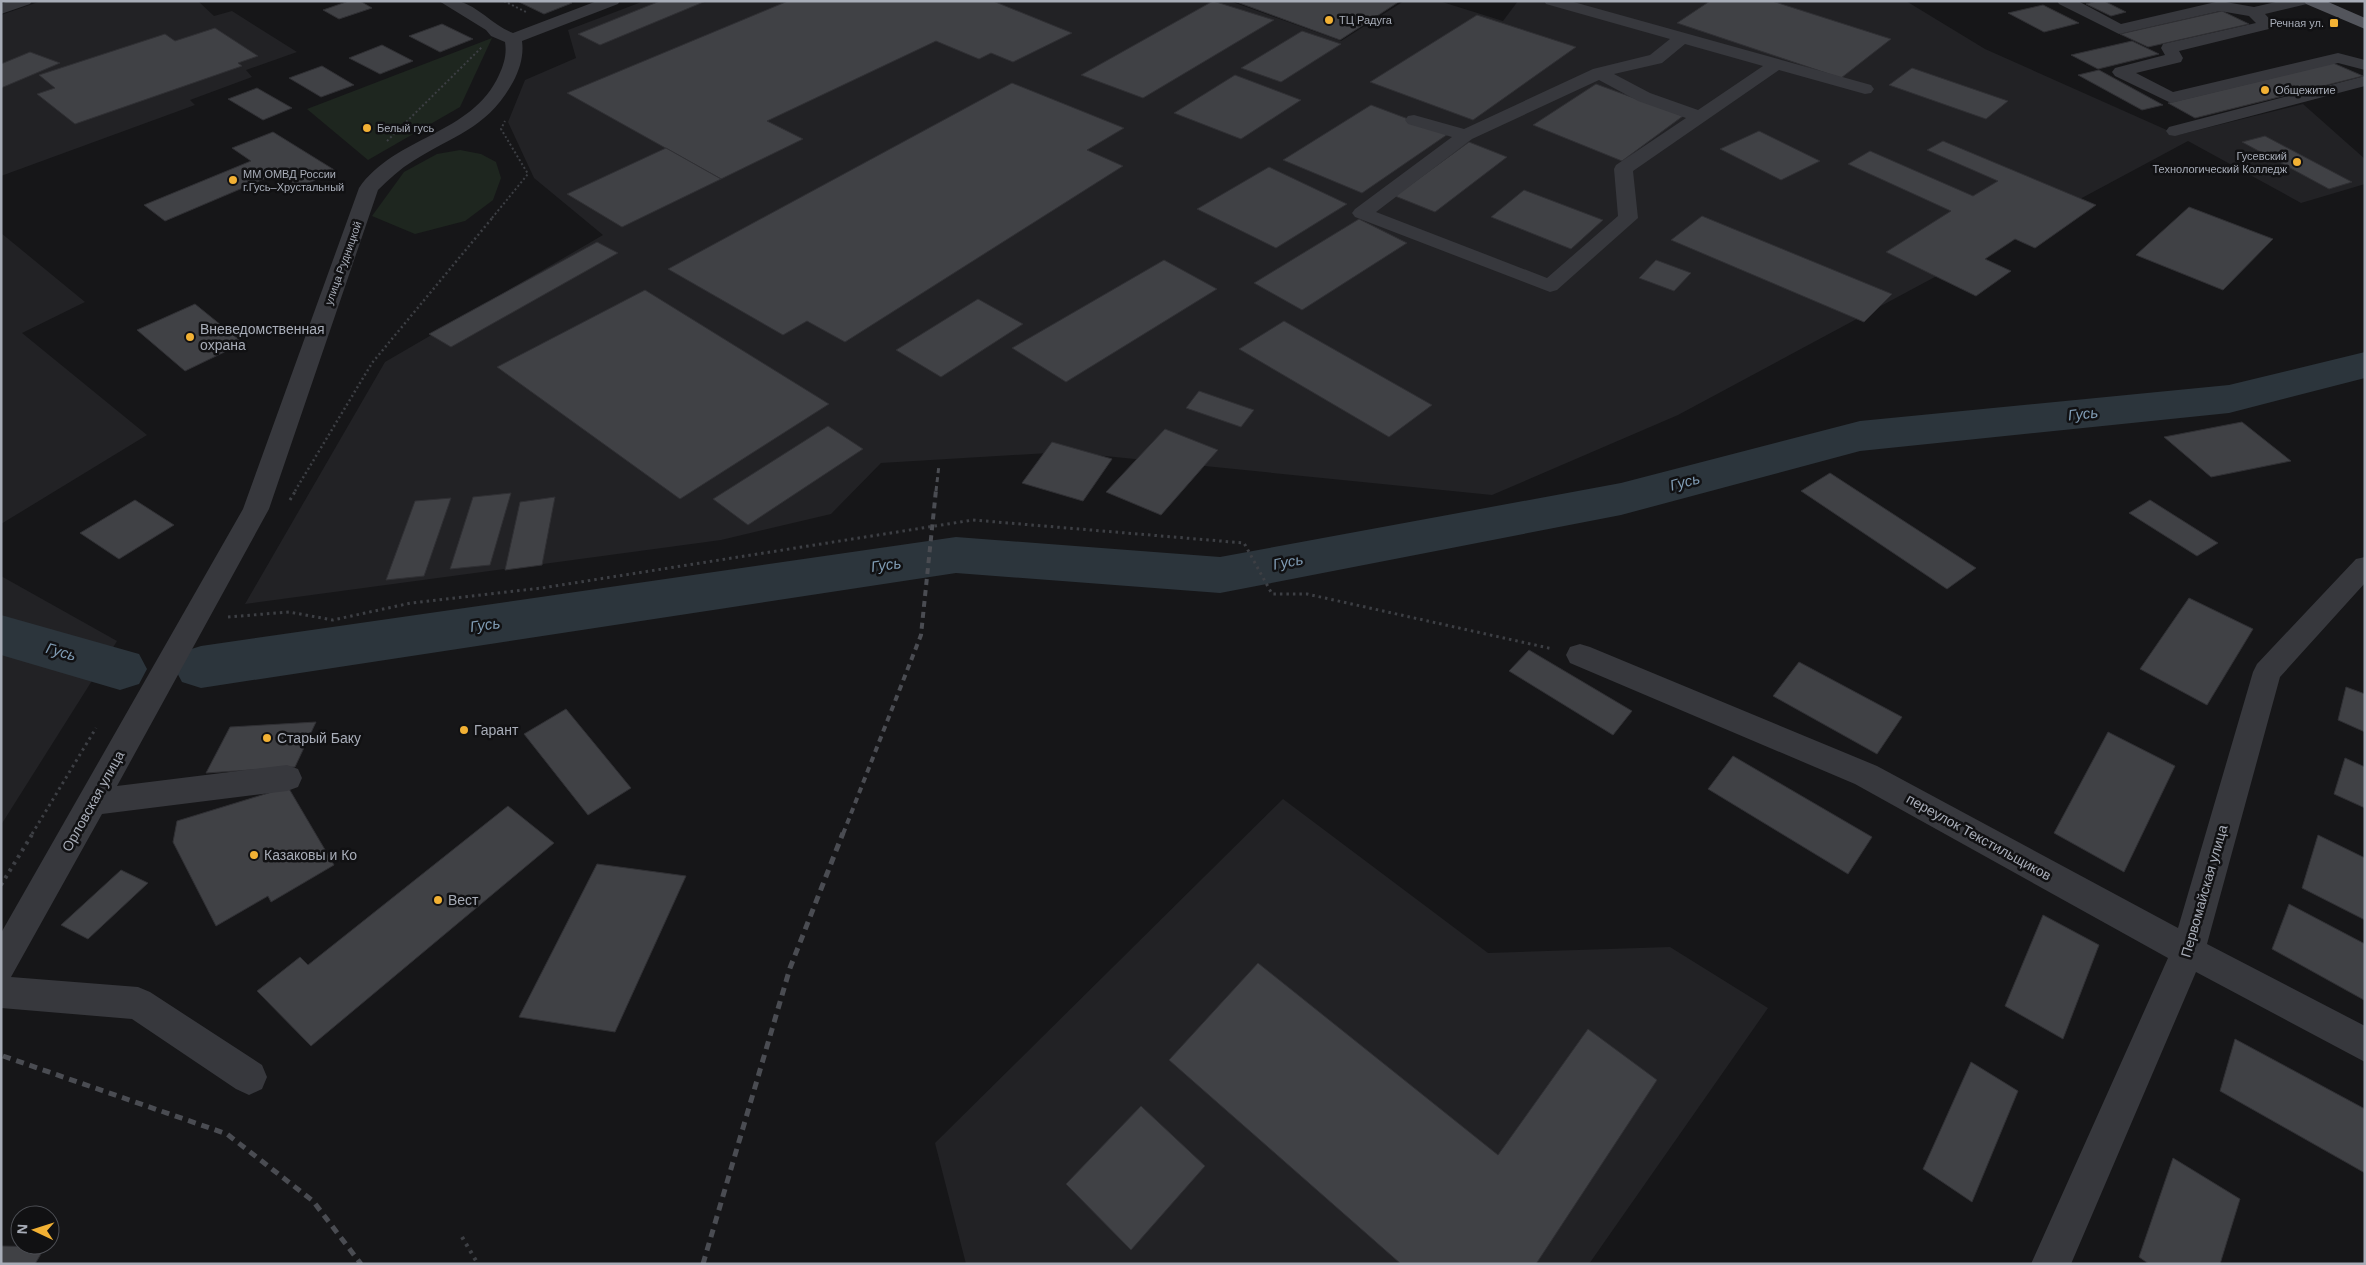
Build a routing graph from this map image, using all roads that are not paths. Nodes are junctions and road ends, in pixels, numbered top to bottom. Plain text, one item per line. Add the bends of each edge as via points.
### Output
1 (24, 1) edge
2 (447, 1) edge
3 (612, 1) edge
4 (1552, 1) edge
5 (2065, 1) edge
6 (2301, 1) edge
7 (2312, 1) edge
8 (1, 9) edge
9 (2254, 12) junction
10 (2365, 24) edge
11 (505, 36) junction
12 (1681, 39) junction
13 (1777, 64) junction
14 (2365, 65) edge
15 (1599, 73) junction
16 (2365, 81) edge
17 (1865, 89) dead end
18 (1700, 117) junction
19 (1414, 120) dead end
20 (2175, 131) dead end
21 (1466, 135) junction
22 (2365, 566) edge
23 (186, 637) joint
24 (1580, 655) road end
25 (287, 778) dead end
26 (94, 802) junction
27 (2188, 952) junction
28 (1, 965) edge
29 (1, 992) edge
30 (2365, 1045) edge
31 (249, 1077) dead end
32 (2051, 1264) edge

1 - 8 street
2 - 11 street
3 - 11 street
4 - 12 street
5 - 9 street via 2120,29 2220,6
6 - 9 street
7 - 10 main road
9 - 14 street via 2267,25 2169,48 2175,58 2121,72 2172,98 2338,58
11 - 23 street, улица Рудницкой via 516,50 510,70 499,94 479,117 408,155 369,188 256,509
12 - 13 street
12 - 15 street via 1656,59
13 - 17 street
13 - 18 street
15 - 18 street via 1644,97
15 - 21 street
16 - 20 street
18 - 21 street via 1623,169 1628,218 1550,286 1362,212
19 - 21 street
22 - 27 street, Первомайская улица via 2267,672
23 - 26 street, Орловская улица
24 - 27 street, переулок Текстильщиков via 1866,774
25 - 26 street
26 - 28 street, Орловская улица
27 - 30 street, переулок Текстильщиков
27 - 32 street, Первомайская улица
29 - 31 street via 138,1003

